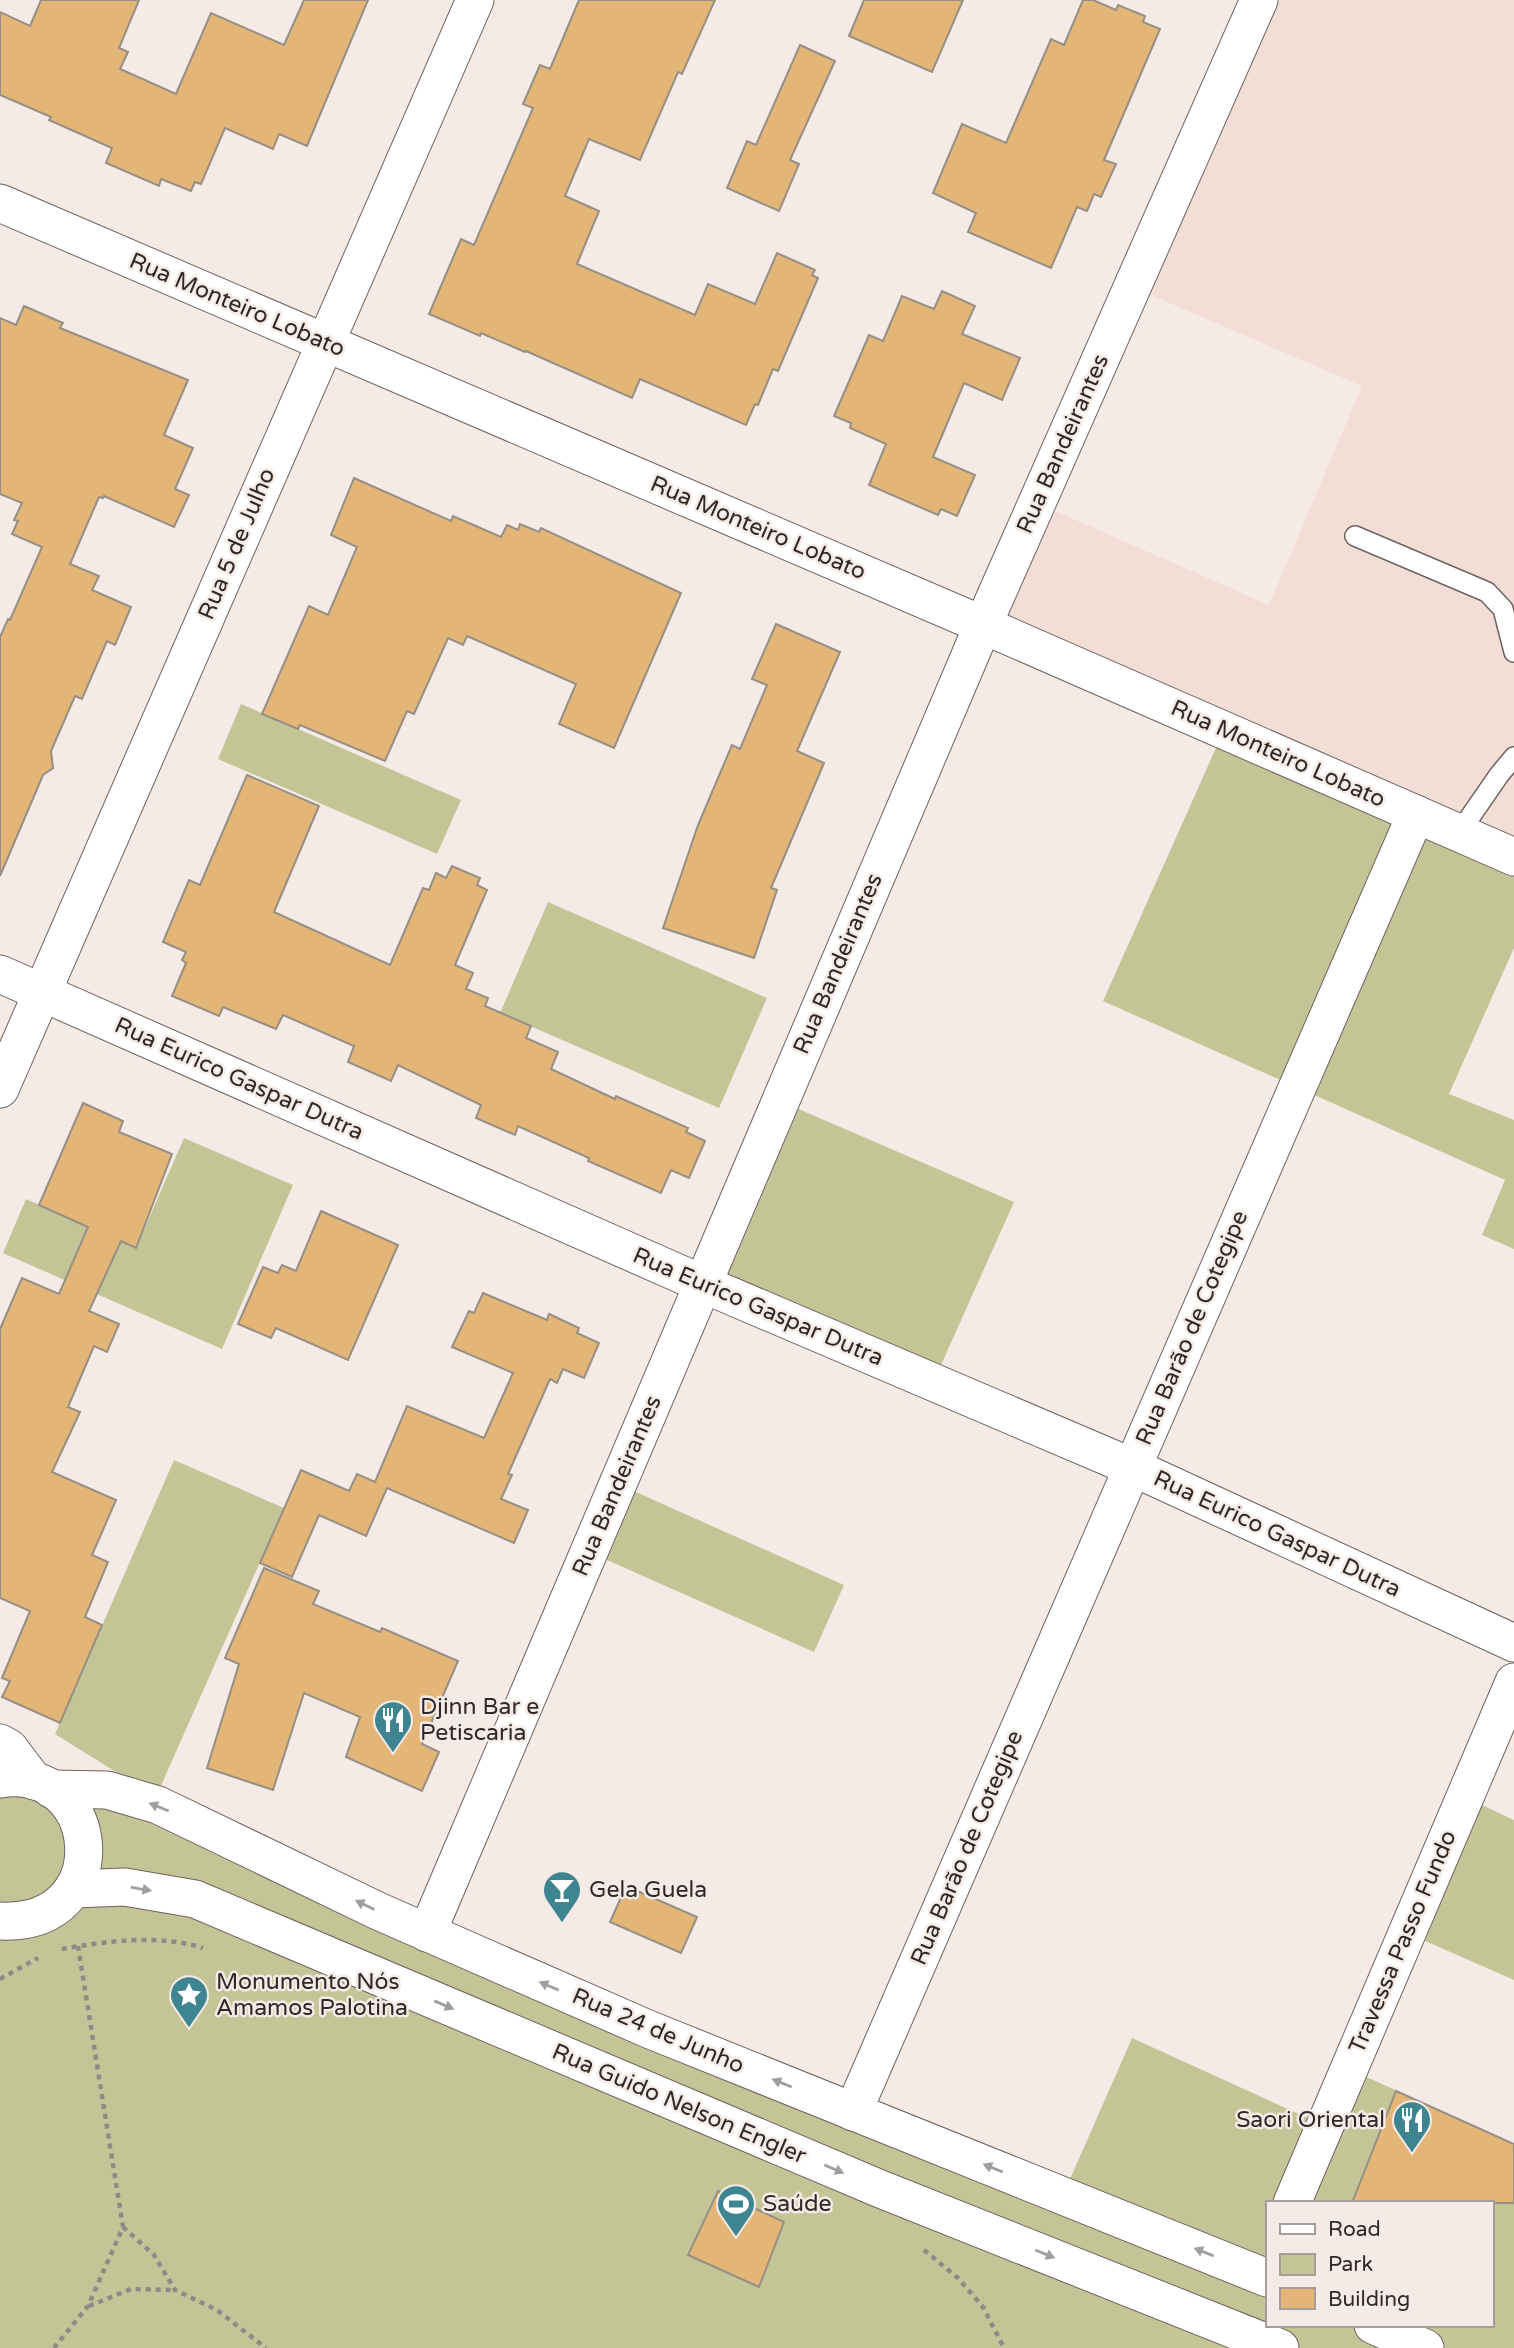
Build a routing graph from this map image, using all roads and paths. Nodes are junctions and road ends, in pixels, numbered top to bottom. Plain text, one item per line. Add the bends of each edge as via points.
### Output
1 (475, 0) edge
2 (1259, 0) edge
3 (0, 204) edge
4 (324, 342) junction
5 (1355, 536) dead end
6 (983, 625) junction
7 (1514, 652) edge
8 (1514, 757) edge
9 (1416, 814) junction
10 (1458, 833) junction
11 (1514, 857) edge
12 (0, 974) edge
13 (43, 992) junction
14 (0, 1089) edge
15 (703, 1284) junction
16 (1132, 1467) junction
17 (1514, 1643) edge
18 (1514, 1682) edge
19 (0, 1743) edge
20 (28, 1783) edge
21 (73, 1889) junction
22 (0, 1921) edge
23 (427, 1933) junction
24 (78, 1946) junction
25 (55, 1950) dead end
26 (209, 1950) dead end
27 (43, 1955) dead end
28 (0, 1979) edge
29 (853, 2112) junction
30 (1293, 2201) edge
31 (123, 2227) junction
32 (923, 2249) dead end
33 (1265, 2271) edge
34 (175, 2290) junction
35 (88, 2306) junction
36 (1378, 2327) edge
37 (54, 2348) edge
38 (266, 2348) edge
39 (1004, 2348) edge
40 (1280, 2348) edge
41 (1425, 2348) edge

1 - 4 street, Rua 5 de Julho
2 - 6 street, Rua Bandeirantes
3 - 4 street, Rua Monteiro Lobato
4 - 6 street, Rua Monteiro Lobato
4 - 13 street, Rua 5 de Julho
5 - 7 lane via 1488,592 1503,610
6 - 9 street, Rua Monteiro Lobato
6 - 15 street, Rua Bandeirantes
8 - 10 lane
9 - 10 street, Rua Monteiro Lobato
9 - 16 street, Rua Barão de Cotegipe
10 - 11 street, Rua Monteiro Lobato
12 - 13 street, Rua Eurico Gaspar Dutra
13 - 14 street, Rua 5 de Julho
13 - 15 street, Rua Eurico Gaspar Dutra
15 - 16 street, Rua Eurico Gaspar Dutra
15 - 23 street, Rua Bandeirantes
16 - 17 street, Rua Eurico Gaspar Dutra
16 - 29 street, Rua Barão de Cotegipe
18 - 30 street, Travessa Passo Fundo
19 - 20 street via 9,1748
20 - 21 street via 66,1801 77,1816 85,1853
23 -> 20 street, Rua 24 de Junho via 158,1805 107,1790
21 - 22 street via 41,1916
21 -> 40 street, Rua Guido Nelson Engler via 124,1887 195,1899 878,2188
29 -> 23 street, Rua 24 de Junho
24 - 25 path
24 - 26 path via 133,1940 188,1943
24 - 31 path
27 - 28 path
33 -> 29 street, Rua 24 de Junho
31 - 34 path via 154,2255
31 - 35 path
32 - 39 path via 983,2307
34 - 35 path via 131,2289
34 - 38 path via 217,2310
35 - 37 path
36 - 41 street

